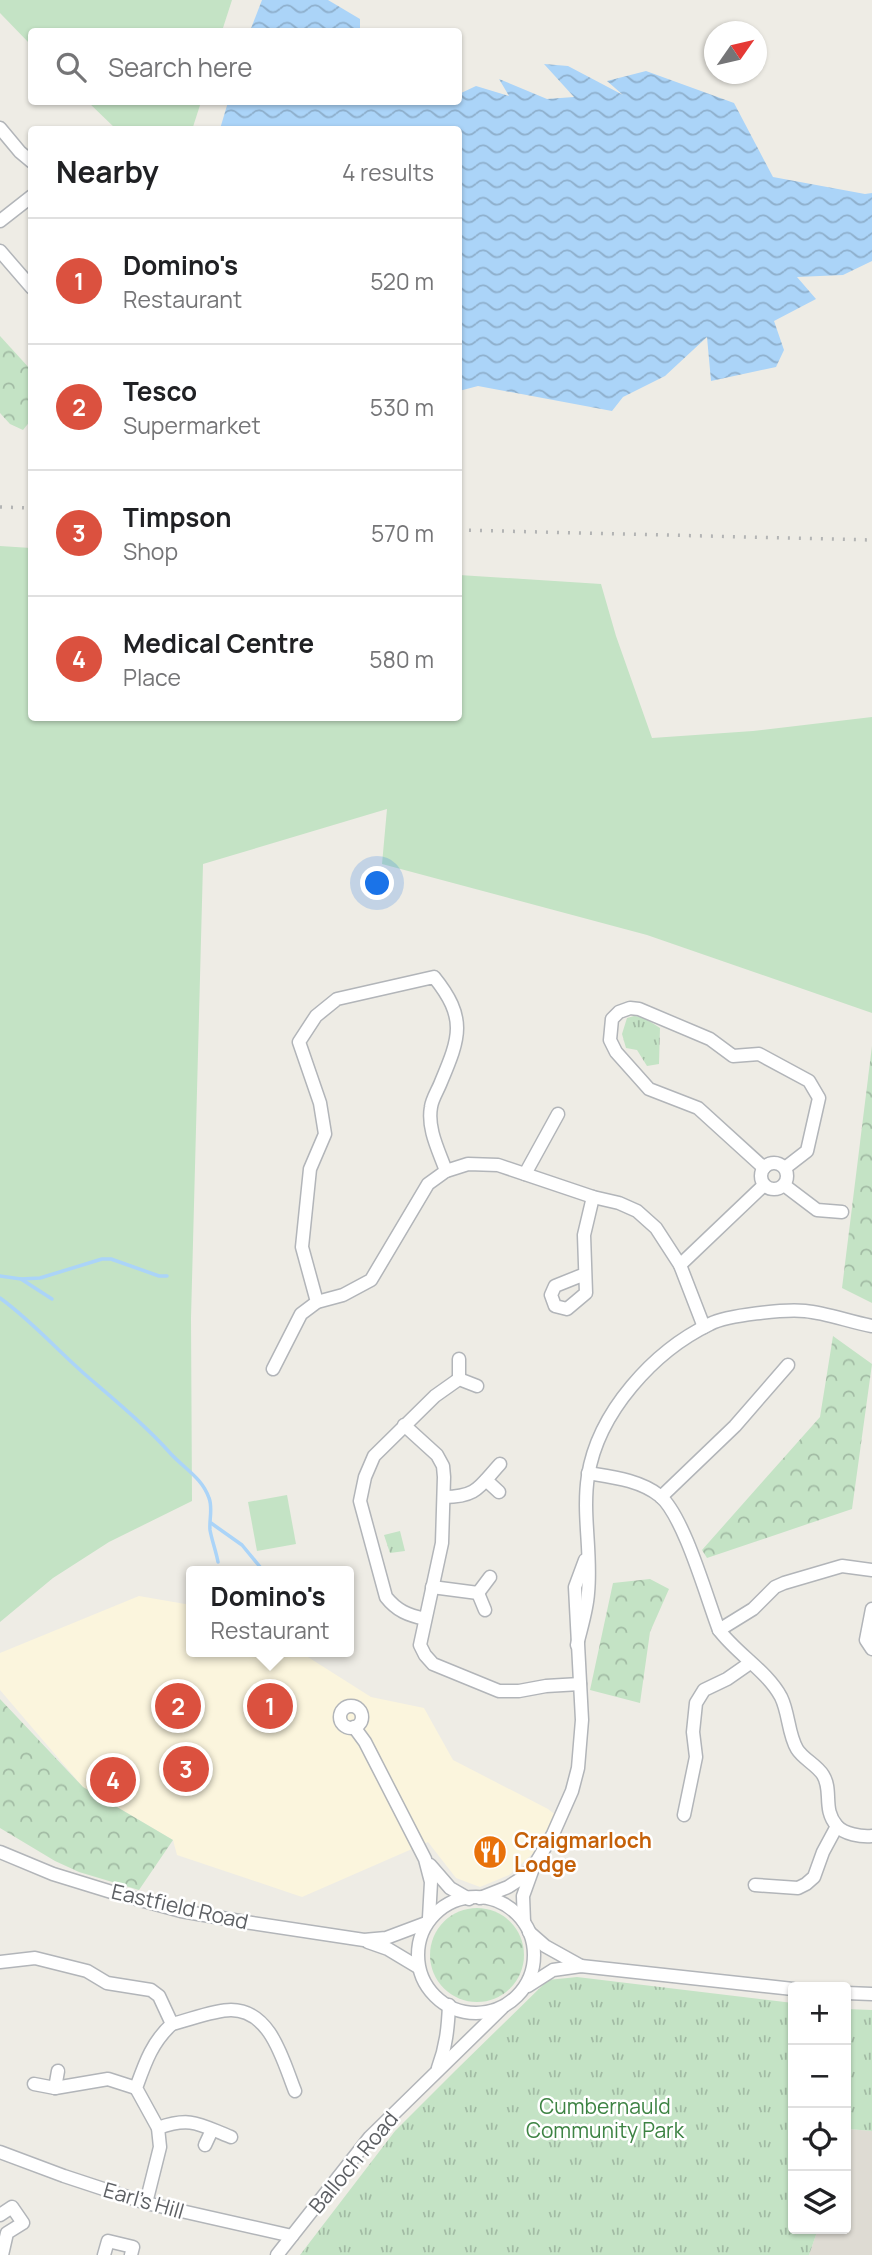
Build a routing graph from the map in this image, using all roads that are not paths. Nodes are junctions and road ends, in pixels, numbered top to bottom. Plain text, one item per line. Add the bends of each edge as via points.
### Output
1 (0, 128) edge
2 (28, 159) edge
3 (28, 199) edge
4 (0, 221) edge
5 (0, 251) edge
6 (28, 283) edge
7 (558, 1114) dead end
8 (764, 1168) junction
9 (785, 1168) junction
10 (446, 1171) junction
11 (525, 1174) junction
12 (764, 1185) junction
13 (783, 1185) junction
14 (593, 1197) junction
15 (842, 1212) dead end
16 (680, 1265) junction
17 (585, 1274) dead end
18 (317, 1302) junction
19 (847, 1321) junction
20 (872, 1326) edge
21 (704, 1327) junction
22 (872, 1336) edge
23 (459, 1359) dead end
24 (788, 1365) dead end
25 (273, 1369) dead end
26 (459, 1379) junction
27 (478, 1386) dead end
28 (404, 1425) junction
29 (500, 1464) dead end
30 (588, 1473) junction
31 (486, 1480) junction
32 (499, 1492) dead end
33 (444, 1497) junction
34 (661, 1497) junction
35 (872, 1570) edge
36 (490, 1577) dead end
37 (432, 1587) junction
38 (478, 1593) junction
39 (872, 1609) edge
40 (485, 1610) dead end
41 (425, 1619) junction
42 (719, 1630) junction
43 (872, 1649) edge
44 (750, 1663) junction
45 (580, 1684) junction
46 (354, 1727) dead end
47 (684, 1815) dead end
48 (837, 1826) junction
49 (872, 1836) edge
50 (0, 1852) edge
51 (425, 1859) junction
52 (534, 1866) junction
53 (755, 1885) dead end
54 (474, 1898) junction
55 (427, 1921) junction
56 (526, 1927) junction
57 (365, 1940) junction
58 (0, 1962) edge
59 (581, 1966) junction
60 (418, 1967) junction
61 (788, 1988) edge
62 (520, 1993) junction
63 (851, 1993) edge
64 (872, 1994) edge
65 (449, 2005) junction
66 (505, 2006) junction
67 (172, 2024) junction
68 (58, 2071) dead end
69 (435, 2075) junction
70 (34, 2084) dead end
71 (55, 2088) junction
72 (136, 2088) junction
73 (295, 2091) dead end
74 (158, 2128) junction
75 (212, 2130) junction
76 (231, 2137) dead end
77 (205, 2145) dead end
78 (0, 2152) edge
79 (146, 2203) junction
80 (0, 2215) edge
81 (0, 2222) edge
82 (7, 2233) junction
83 (292, 2236) junction
84 (2, 2255) edge
85 (104, 2255) edge
86 (131, 2255) edge
87 (277, 2255) edge

1 - 2 street
3 - 4 street
5 - 6 street
7 - 11 street
8 - 9 street via 771,1163
8 - 9 street via 698,1108 649,1089 610,1040 612,1019 619,1012 639,1009 710,1039 733,1056 759,1054 809,1081 819,1098 807,1151
8 - 12 street
9 - 13 street via 788,1176
10 - 11 street via 478,1164
10 - 18 street via 428,1184 370,1280
10 - 18 street via 431,1129 431,1107 455,1050 458,1018 450,996 434,977 337,999 316,1016 299,1041 320,1103 325,1134 310,1169 302,1247
11 - 14 street
12 - 13 street via 774,1190
12 - 16 street
13 - 15 street via 817,1210
14 - 16 street via 637,1211 656,1228
14 - 17 street via 584,1235
16 - 21 street
18 - 25 street via 301,1314
19 - 20 street
19 - 21 street via 804,1311 769,1312
19 - 22 street
21 - 30 street via 675,1344 620,1400
23 - 26 street
24 - 34 street via 735,1426
26 - 27 street
26 - 28 street
28 - 33 street via 443,1466
28 - 41 street via 374,1456 360,1501 386,1597 405,1614
29 - 31 street
30 - 34 street via 635,1483
30 - 45 street via 589,1549 575,1587
31 - 32 street
31 - 33 street via 463,1497
33 - 37 street via 442,1543
34 - 42 street via 684,1536
35 - 42 street via 842,1566 784,1583
36 - 38 street
37 - 38 street
37 - 41 street
38 - 40 street
39 - 43 street via 866,1640
41 - 45 street via 420,1645 433,1664 499,1691
42 - 44 street
44 - 47 street via 704,1690 696,1703 696,1757
44 - 48 street via 781,1698 797,1749 823,1774 827,1808
45 - 52 street via 578,1768 564,1813
46 - 51 street
48 - 49 street via 847,1833
48 - 53 street via 814,1877 806,1884 798,1888
50 - 57 street, Eastfield Road via 53,1874 181,1911
51 - 54 street via 442,1881
51 - 55 street via 431,1882
52 - 54 street via 508,1887
52 - 56 street via 524,1888
54 - 55 street via 457,1901
54 - 56 street via 510,1908
55 - 57 street, Eastfield Road via 386,1938
55 - 60 street via 418,1940
56 - 59 street via 545,1946
56 - 62 street via 534,1958
57 - 60 street, Eastfield Road
58 - 67 street via 35,1958 88,1971 107,1983 151,1990 159,1996
59 - 61 street
59 - 62 street via 553,1970
60 - 65 street via 434,1993
62 - 66 street
63 - 64 street
65 - 66 street via 467,2012
65 - 69 street via 444,2053
66 - 69 street, Balloch Road
67 - 72 street via 149,2053
67 - 73 street via 230,2010 249,2014 275,2040
68 - 71 street
69 - 83 street, Balloch Road via 370,2137
70 - 71 street
71 - 72 street via 108,2079
72 - 74 street
74 - 75 street via 194,2122
74 - 79 street via 160,2147
75 - 76 street
75 - 77 street
78 - 79 street, Earl's Hill
79 - 83 street, Earl's Hill
80 - 82 street via 12,2207 23,2223
81 - 82 street
82 - 84 street
83 - 87 street, Balloch Road
85 - 86 street via 107,2241 133,2247

